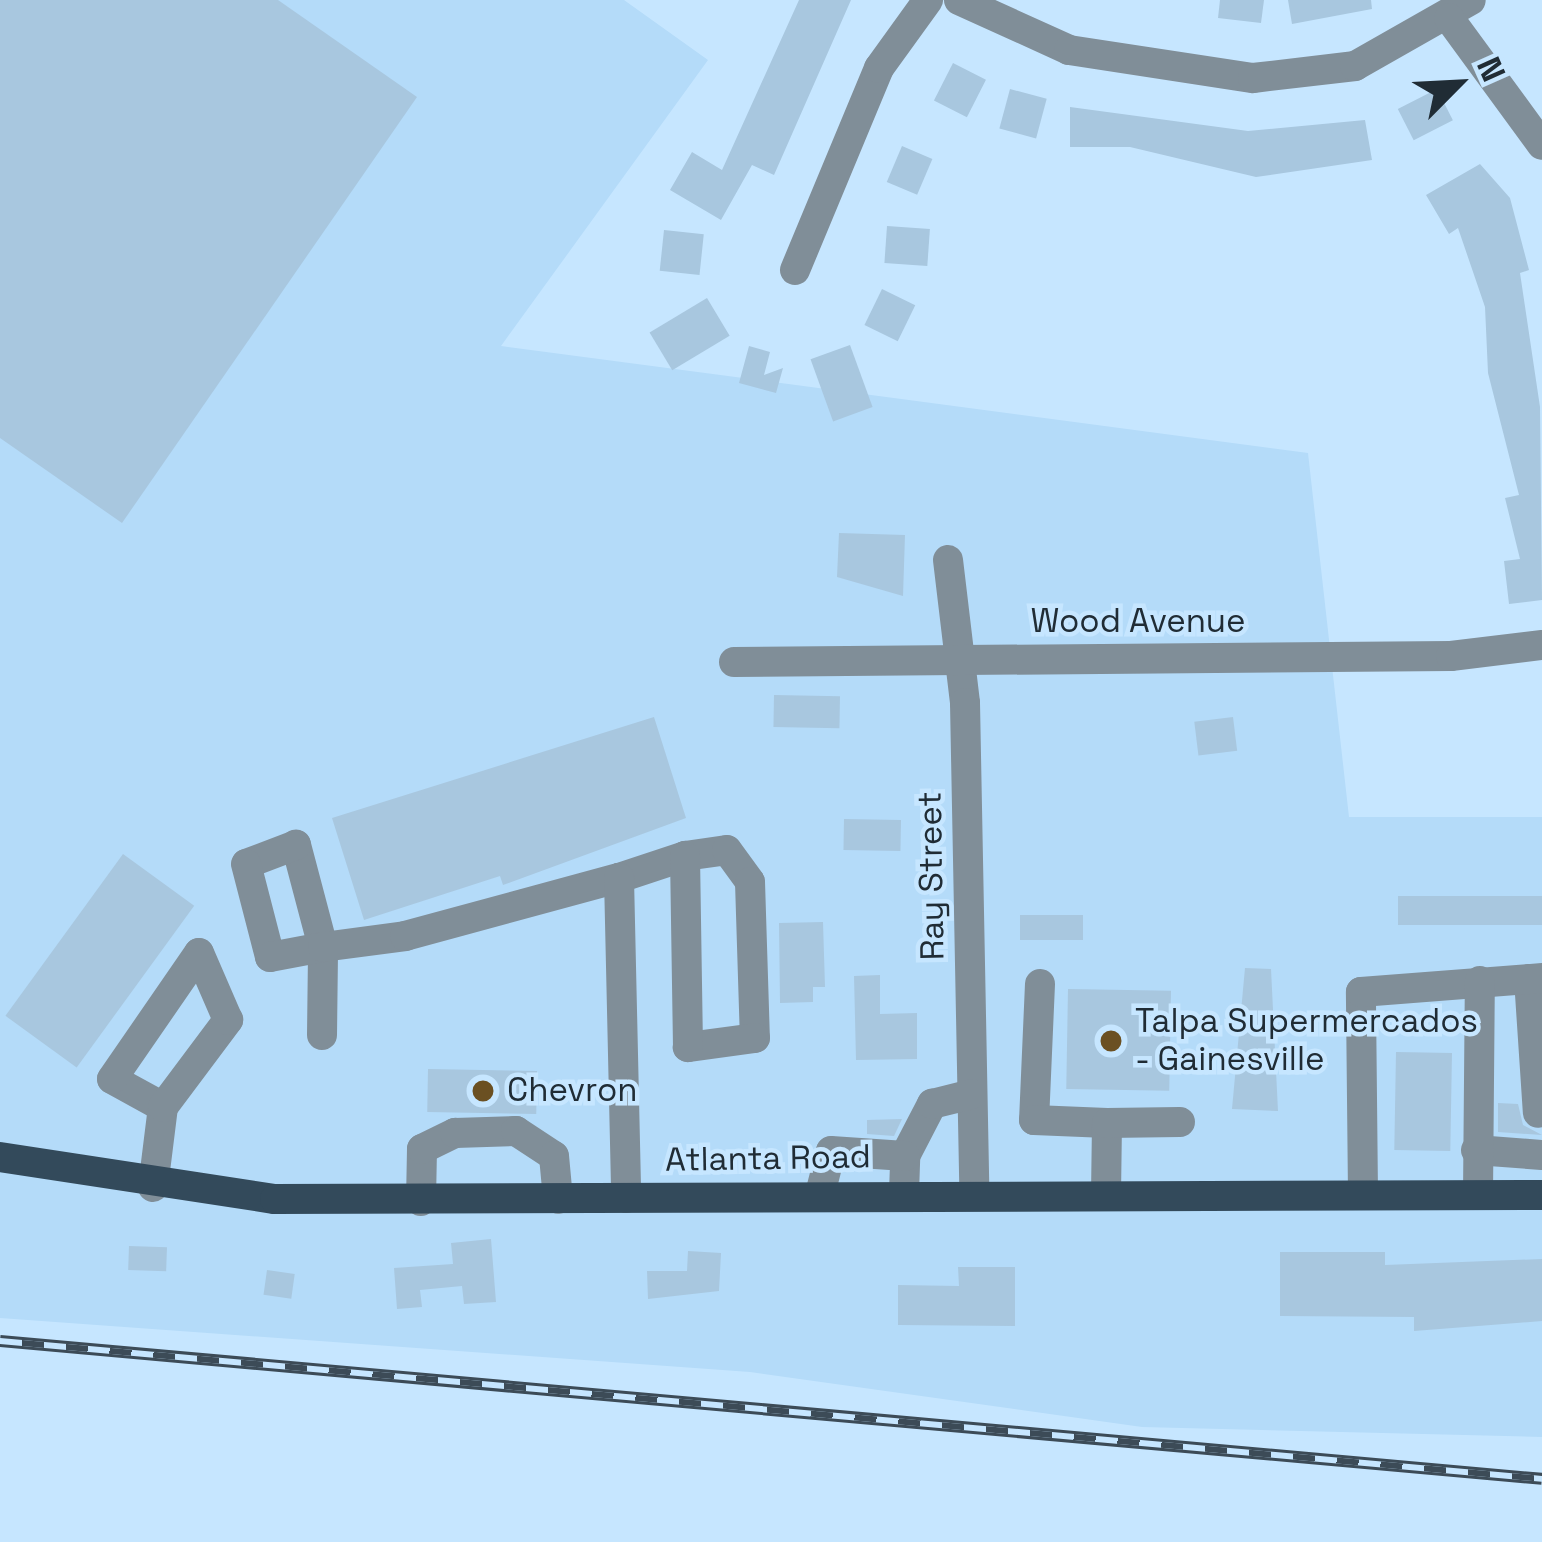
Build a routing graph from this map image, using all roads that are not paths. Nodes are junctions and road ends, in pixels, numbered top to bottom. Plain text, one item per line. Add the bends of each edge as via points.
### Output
1 (928, 0) edge
2 (959, 0) edge
3 (1460, 9) edge
4 (1542, 145) edge
5 (796, 270) dead end
6 (948, 560) dead end
7 (1542, 645) edge
8 (961, 659) junction
9 (734, 662) dead end
10 (686, 856) junction
11 (619, 878) junction
12 (1535, 978) edge
13 (1480, 981) junction
14 (1040, 984) dead end
15 (322, 1035) dead end
16 (972, 1094) junction
17 (163, 1107) junction
18 (1538, 1113) dead end
19 (1180, 1122) dead end
20 (1107, 1123) junction
21 (1476, 1150) junction
22 (1540, 1153) edge
23 (905, 1156) junction
24 (0, 1157) edge
25 (153, 1187) junction
26 (974, 1191) junction
27 (904, 1192) junction
28 (1106, 1192) junction
29 (820, 1194) junction
30 (1363, 1194) junction
31 (1478, 1195) junction
32 (1541, 1196) edge
33 (626, 1198) junction
34 (558, 1199) junction
35 (421, 1201) junction

1 - 5 street via 879,68
2 - 3 street via 1069,50 1253,78 1355,66
3 - 4 street
6 - 8 street, Ray Street
7 - 8 street, Wood Avenue via 1451,656
8 - 9 street, Wood Avenue
8 - 16 street, Ray Street
10 - 10 street via 727,850 750,882 755,1038 688,1047
10 - 11 street
11 - 15 street via 323,947
11 - 33 street
12 - 13 street
12 - 18 street
13 - 21 street
13 - 30 street via 1361,992
14 - 20 street via 1034,1120
16 - 23 street via 940,1095
16 - 26 street, Ray Street
17 - 17 street via 112,1079 199,953 228,1021
17 - 25 street
19 - 20 street
20 - 28 street
21 - 22 street
21 - 31 street
22 - 32 street
23 - 27 street
23 - 29 street via 831,1150
24 - 25 main road, Atlanta Road
25 - 35 main road, Atlanta Road
26 - 27 main road, Atlanta Road
26 - 28 main road, Atlanta Road
27 - 29 main road, Atlanta Road
28 - 30 main road, Atlanta Road
29 - 33 main road, Atlanta Road
30 - 31 main road, Atlanta Road
31 - 32 main road, Atlanta Road
33 - 34 main road, Atlanta Road
34 - 35 main road, Atlanta Road
34 - 35 street via 554,1156 516,1131 455,1133 422,1149

